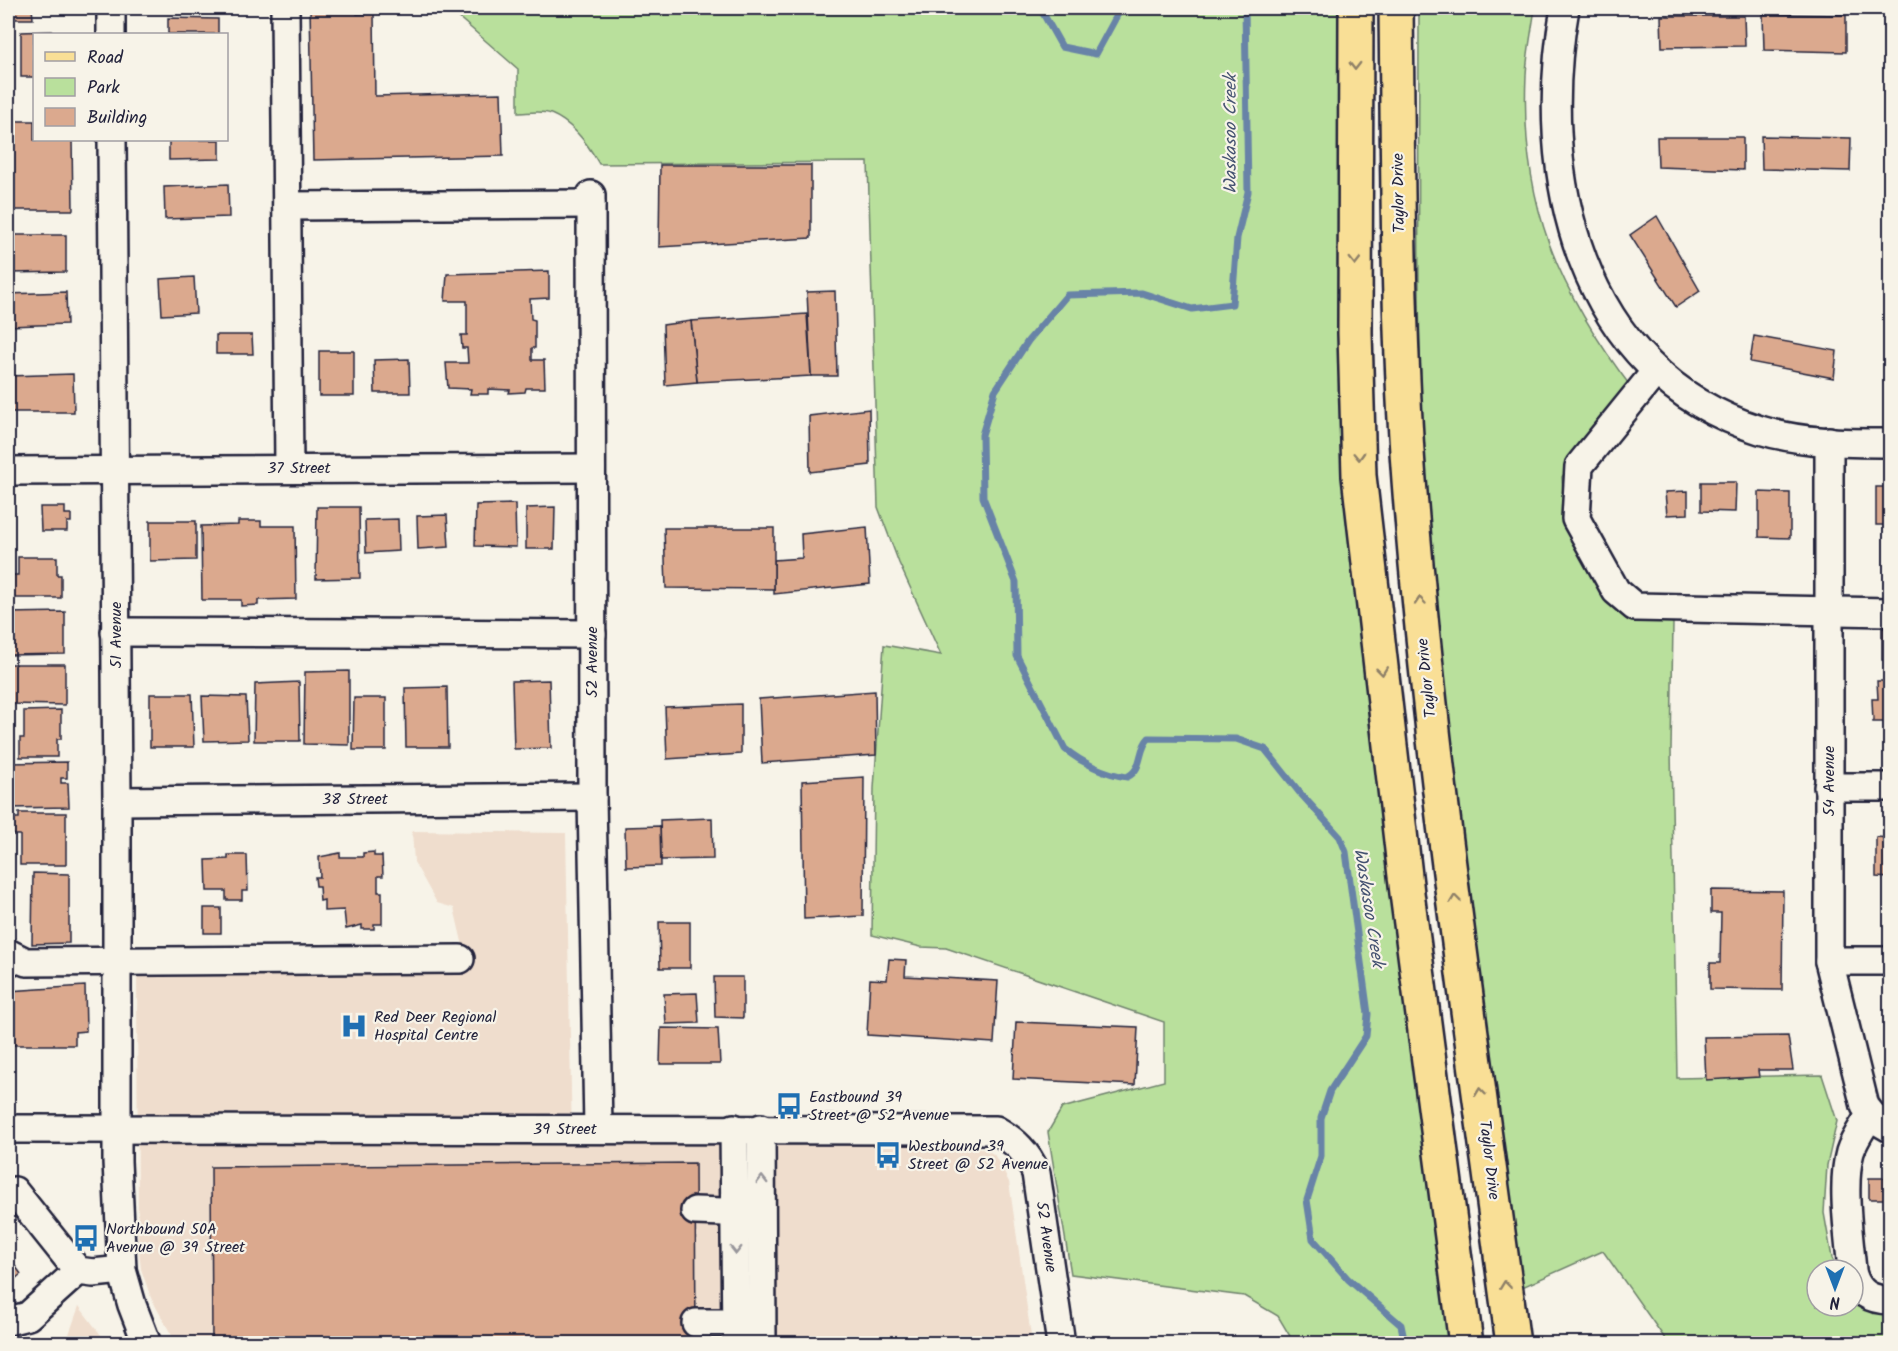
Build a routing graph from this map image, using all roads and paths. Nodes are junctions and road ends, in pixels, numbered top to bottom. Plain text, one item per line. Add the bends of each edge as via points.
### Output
1 (111, 8) edge
2 (285, 8) edge
3 (1356, 8) edge
4 (1396, 8) edge
5 (1565, 8) edge
6 (111, 33) edge
7 (112, 141) edge
8 (287, 206) junction
9 (1656, 371) junction
10 (1828, 441) junction
11 (1890, 443) edge
12 (289, 468) junction
13 (591, 468) junction
14 (115, 470) junction
15 (8, 471) edge
16 (1830, 612) junction
17 (1890, 612) edge
18 (116, 632) junction
19 (592, 634) junction
20 (1828, 787) junction
21 (1890, 787) edge
22 (592, 797) junction
23 (117, 801) junction
24 (8, 953) edge
25 (460, 959) dead end
26 (117, 961) junction
27 (1829, 961) junction
28 (1890, 961) edge
29 (1880, 1122) edge
30 (734, 1128) junction
31 (761, 1128) junction
32 (8, 1129) edge
33 (598, 1129) junction
34 (116, 1130) junction
35 (1011, 1139) joint
36 (14, 1191) dead end
37 (694, 1211) dead end
38 (749, 1213) junction
39 (1851, 1258) edge
40 (122, 1270) junction
41 (78, 1271) junction
42 (1865, 1294) edge
43 (1890, 1300) edge
44 (8, 1321) edge
45 (696, 1323) dead end
46 (749, 1333) edge
47 (147, 1344) edge
48 (1061, 1344) edge
49 (1466, 1344) edge
50 (1513, 1344) edge

1 - 6 street
2 - 8 street
3 -> 49 main road via 1354,333 1359,476 1407,893
50 -> 4 main road, Taylor Drive via 1426,676 1401,333
5 - 9 street via 1555,110 1558,152 1574,237 1597,293 1620,331
7 - 14 street, 51 Avenue
8 - 12 street
8 - 13 street, 52 Avenue via 591,200
9 - 10 street via 1704,407 1732,419 1789,437
9 - 16 street via 1579,466 1576,519 1616,591 1635,607
10 - 11 street
10 - 16 street, 54 Avenue
12 - 13 street, 37 Street
12 - 14 street, 37 Street
13 - 19 street, 52 Avenue
14 - 15 street, 37 Street
14 - 18 street, 51 Avenue
16 - 17 street
16 - 20 street, 54 Avenue
18 - 19 street
18 - 23 street, 51 Avenue
19 - 22 street, 52 Avenue
20 - 21 street
20 - 27 street, 54 Avenue
22 - 23 street, 38 Street
22 - 33 street, 52 Avenue
23 - 26 street, 51 Avenue
24 - 26 street via 26,962
25 - 26 street
26 - 34 street, 51 Avenue
27 - 28 street
27 - 29 street, 54 Avenue via 1862,1096
29 - 39 street via 1851,1149 1848,1161
30 - 31 street, 39 Street
30 - 33 street, 39 Street
30 - 38 street
31 - 35 street, 39 Street via 982,1128 996,1130
38 -> 31 street
32 - 34 street, 39 Street
33 - 34 street, 39 Street
34 - 40 street, 51 Avenue
35 - 48 street, 52 Avenue via 1029,1158 1036,1173
36 - 41 street
37 - 38 street
38 - 46 street
40 - 41 street
40 - 47 street, 51 Avenue
41 - 44 street via 28,1317
42 - 43 street
45 - 46 street

